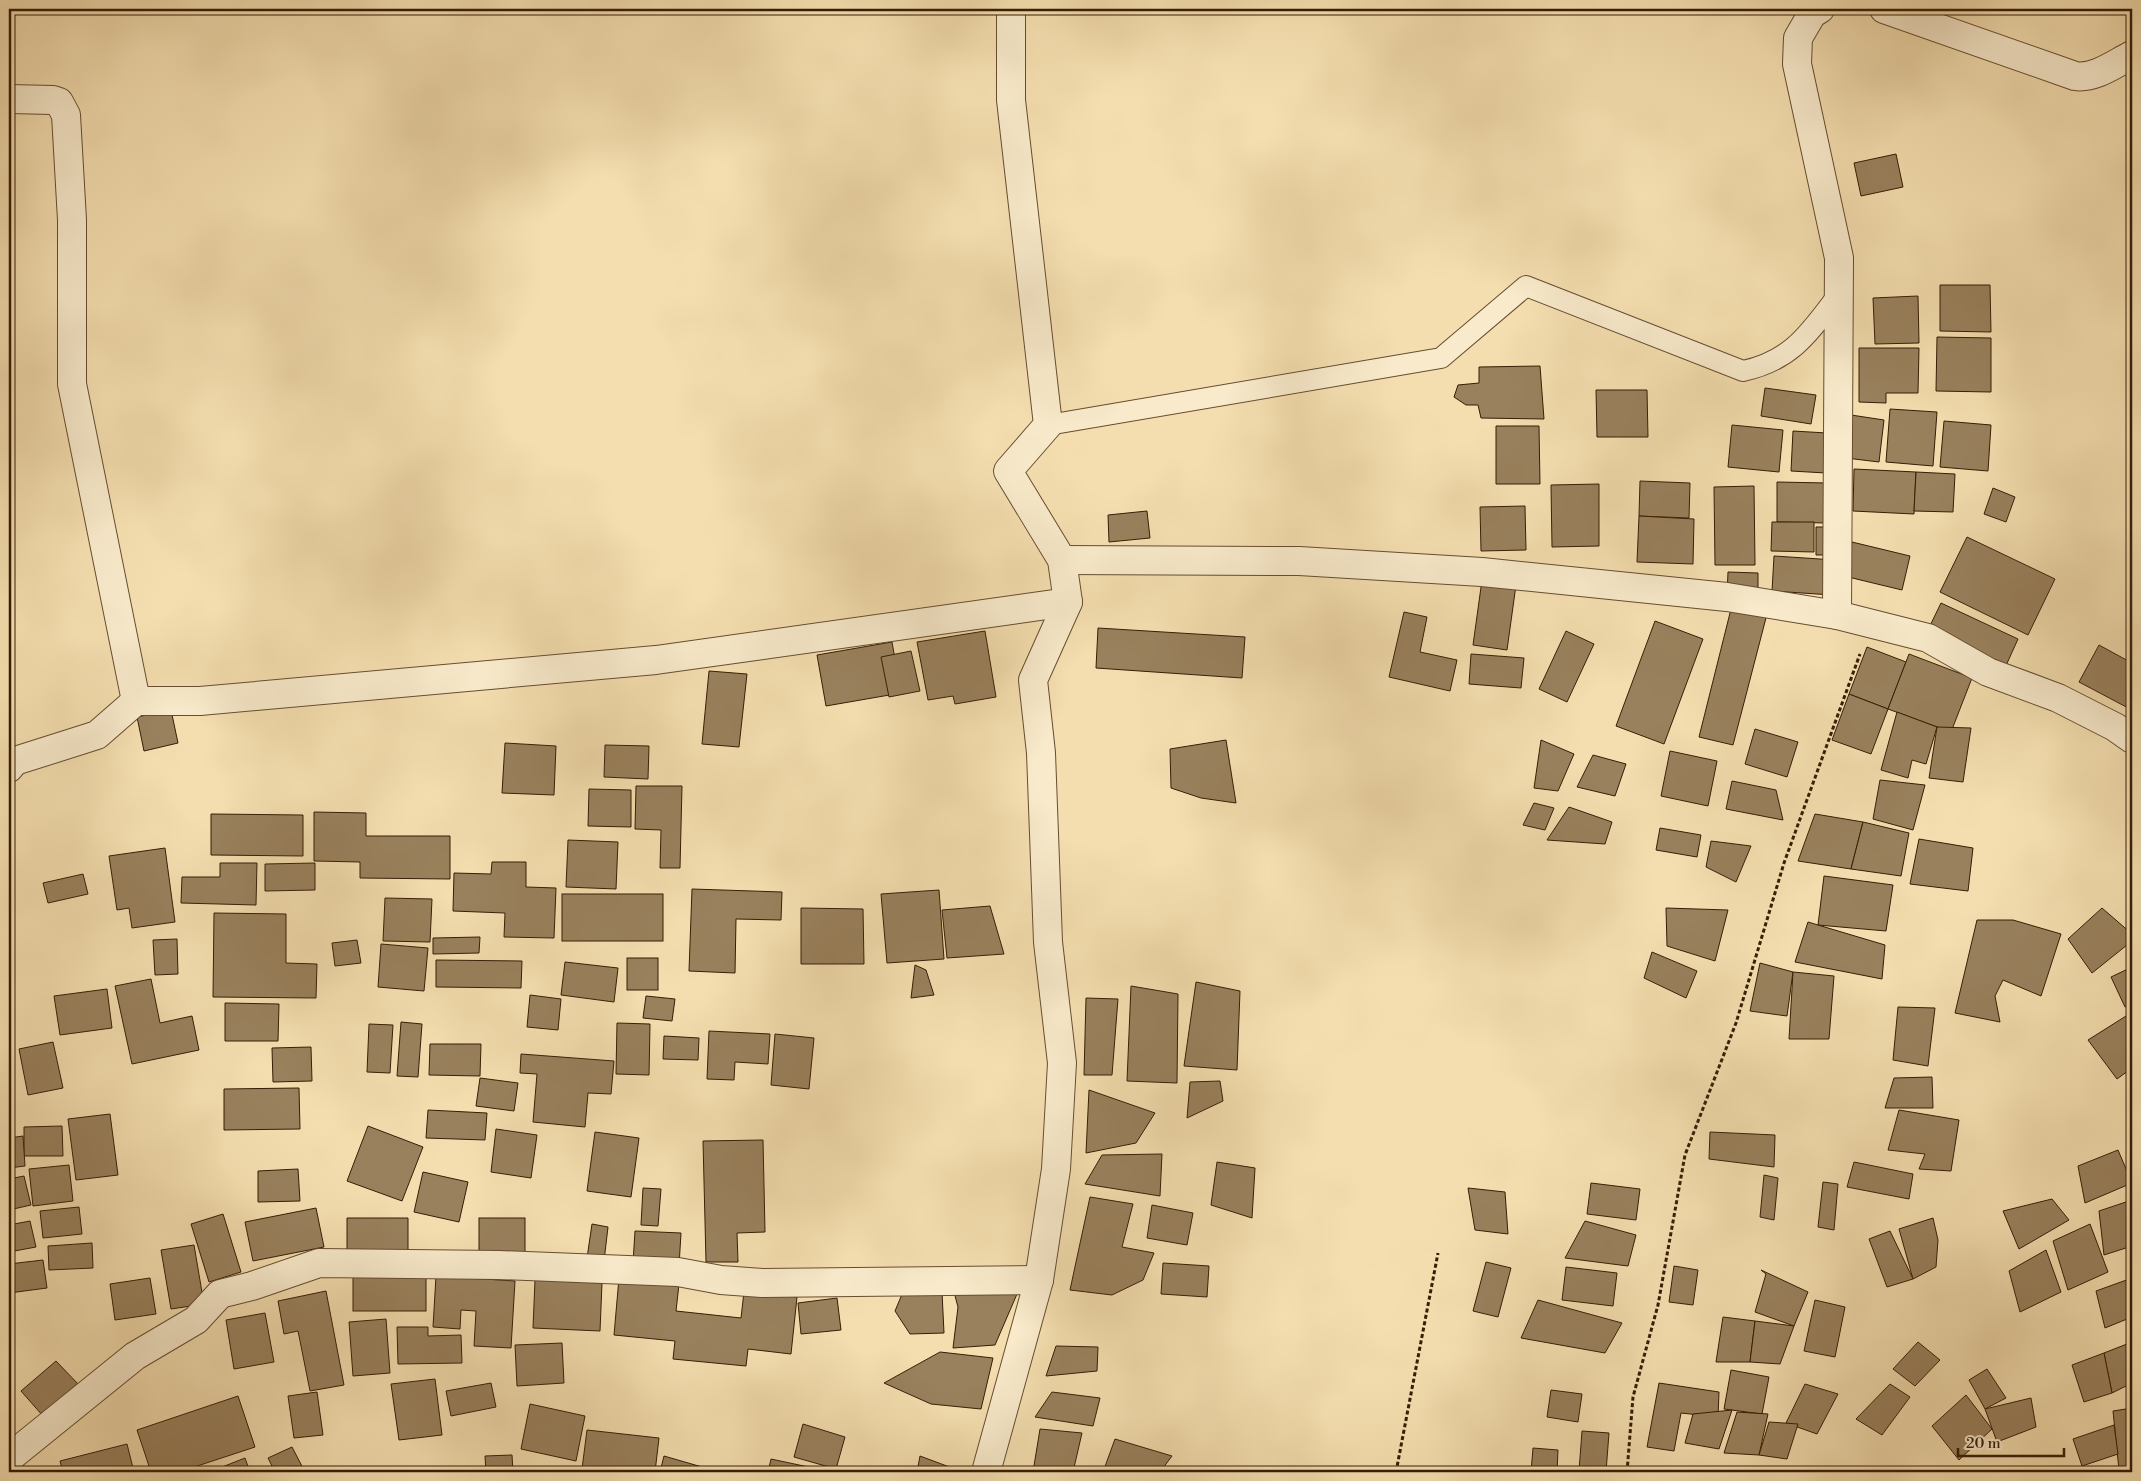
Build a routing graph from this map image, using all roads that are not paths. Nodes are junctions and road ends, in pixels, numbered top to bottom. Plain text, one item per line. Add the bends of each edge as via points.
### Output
1 (1011, 9) edge
2 (1820, 9) edge
3 (1884, 9) edge
4 (2132, 55) edge
5 (9, 99) edge
6 (1840, 291) junction
7 (1048, 425) junction
8 (1062, 560) junction
9 (1068, 602) junction
10 (1837, 615) junction
11 (136, 700) junction
12 (2132, 739) edge
13 (9, 768) edge
14 (1039, 1280) junction
15 (9, 1458) edge
16 (986, 1472) edge

1 - 7 street via 1012,100
2 - 6 street via 1812,14 1798,38 1797,64 1839,258
3 - 4 street via 2075,76 2086,78
5 - 11 street via 53,100 59,102 66,115 72,220 72,384
6 - 7 lane via 1806,336 1787,354 1762,367 1744,371 1526,286 1441,358
6 - 10 street
7 - 8 street via 1008,471
8 - 9 street
8 - 10 street via 1299,561 1476,571 1727,597
9 - 11 street via 656,660 200,701
9 - 14 street via 1033,680 1041,753 1048,942 1062,1063 1056,1169
10 - 12 street via 1928,638 1988,672 2058,698
11 - 13 street via 98,735 15,761
14 - 15 street via 762,1283 678,1272 499,1264 319,1263 220,1294 196,1320 135,1356
14 - 16 street

